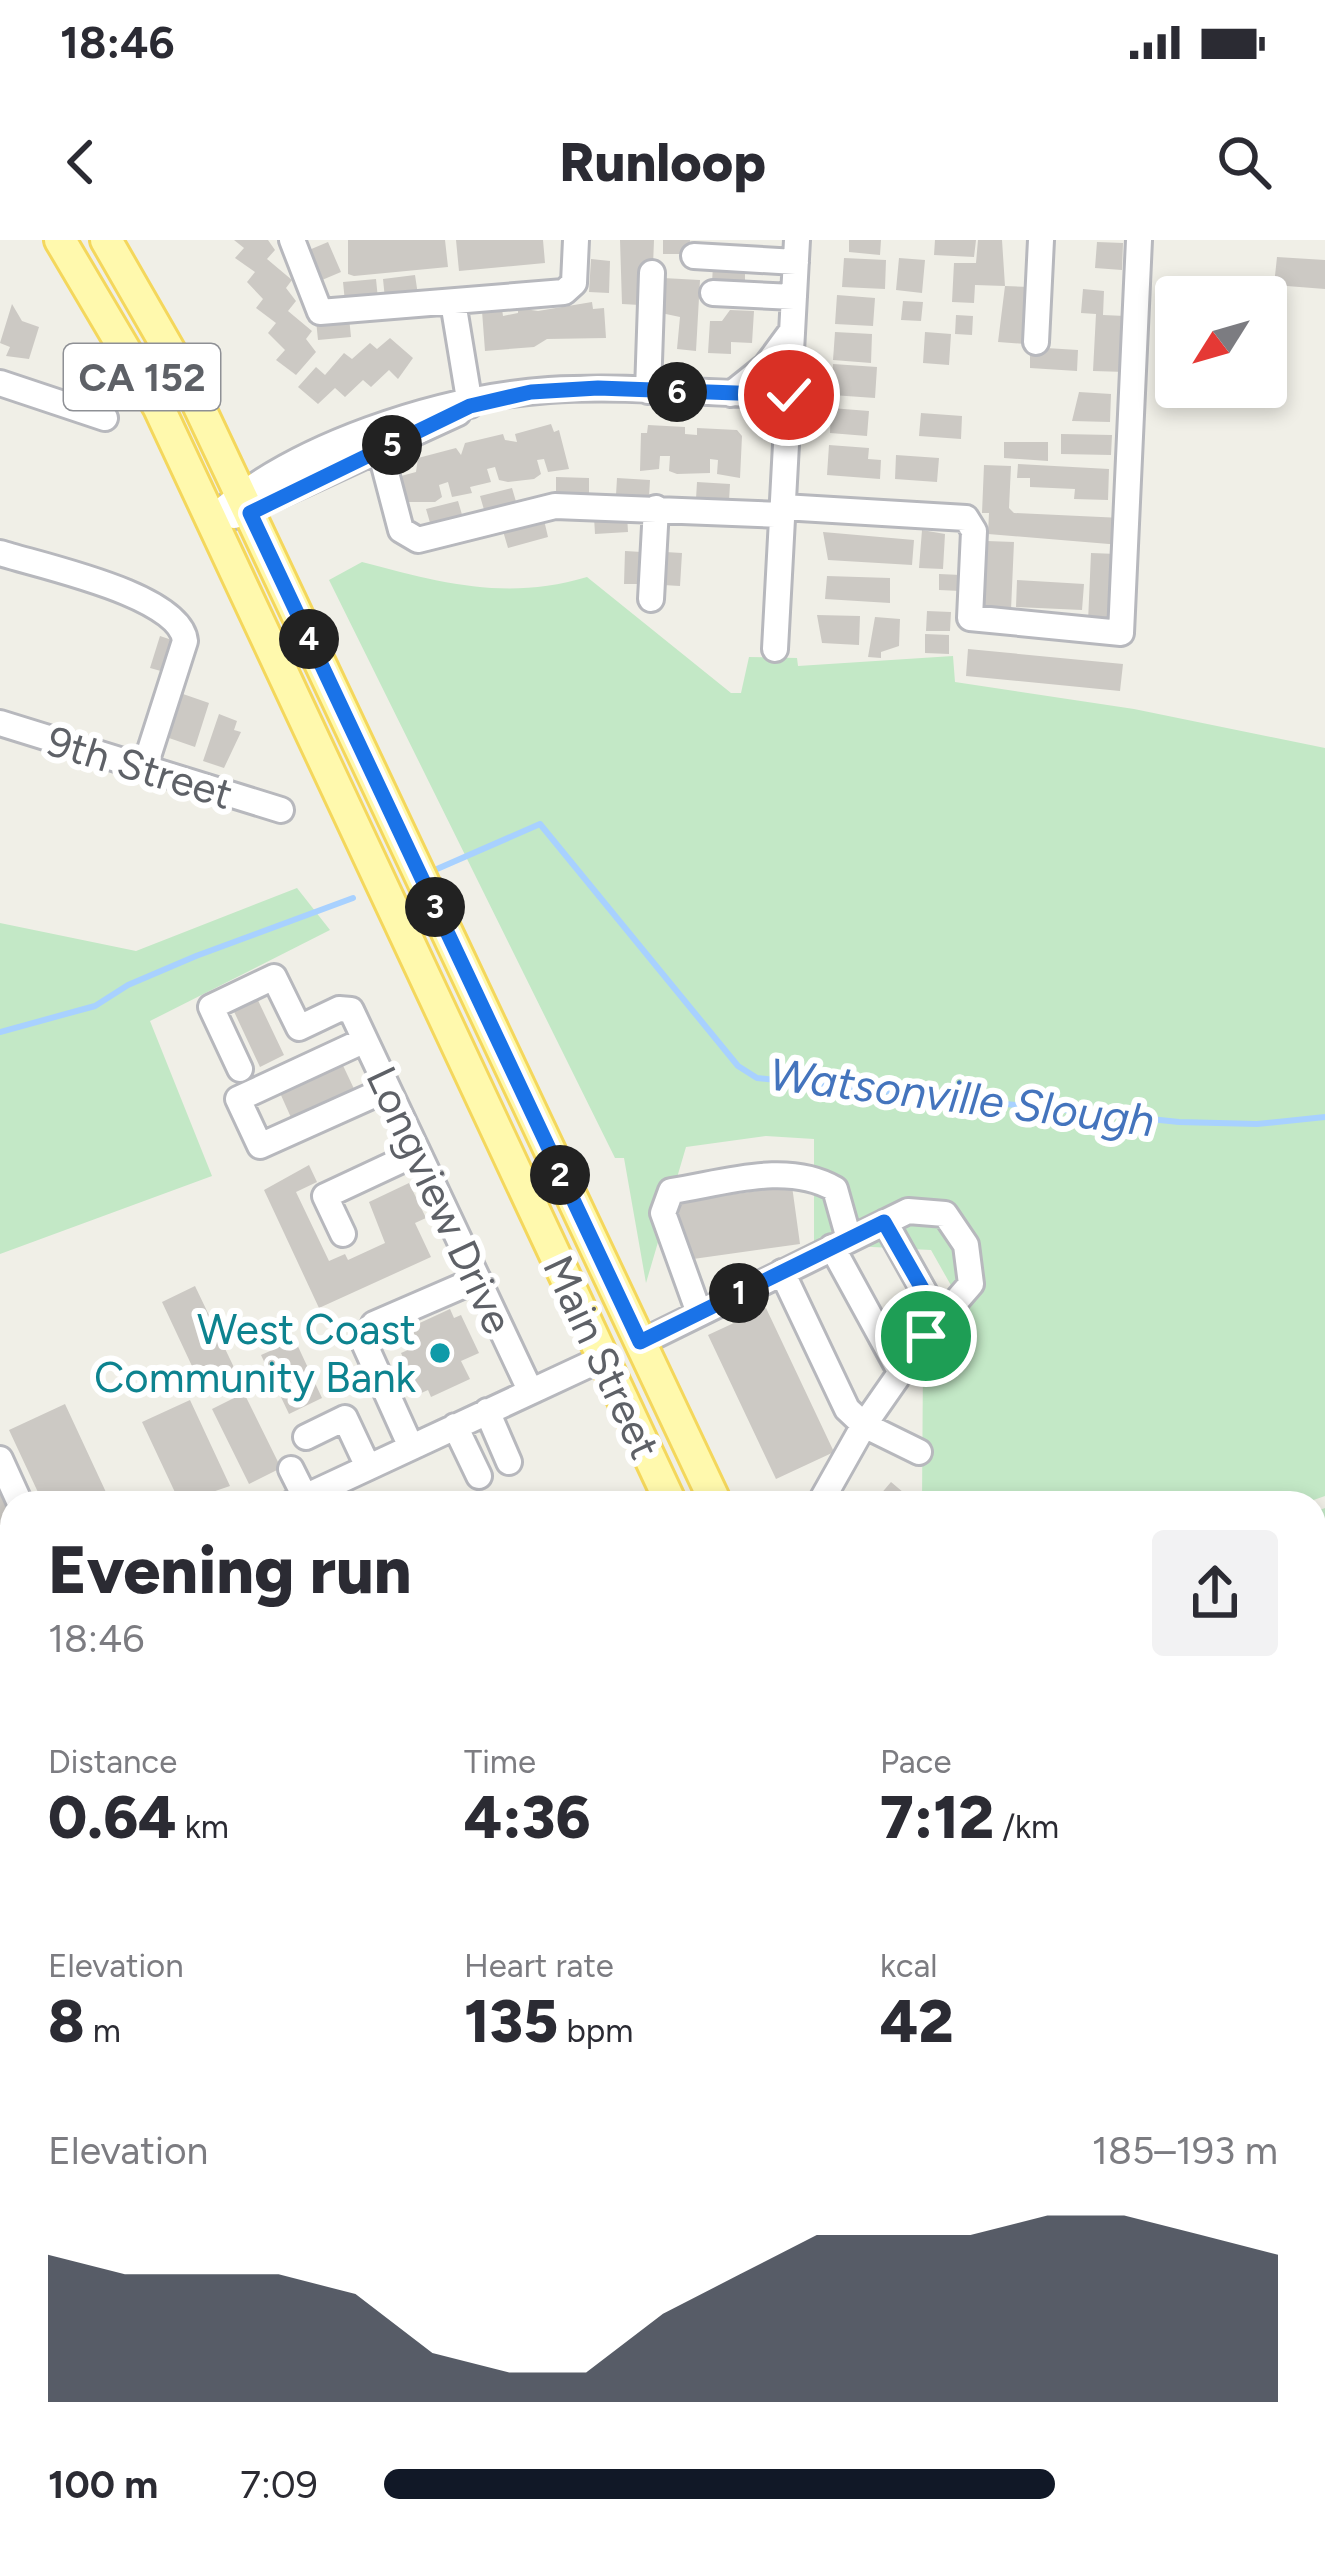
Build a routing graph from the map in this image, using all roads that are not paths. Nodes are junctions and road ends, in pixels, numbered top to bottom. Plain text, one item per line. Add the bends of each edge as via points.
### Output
1 (60, 240) edge
2 (106, 240) edge
3 (292, 240) edge
4 (576, 240) edge
5 (1041, 240) edge
6 (1139, 240) edge
7 (796, 251) edge
8 (694, 256) dead end
9 (652, 273) dead end
10 (713, 293) dead end
11 (794, 297) junction
12 (453, 302) junction
13 (793, 328) junction
14 (1036, 342) dead end
15 (0, 383) edge
16 (649, 392) junction
17 (731, 394) junction
18 (789, 395) junction
19 (470, 406) junction
20 (105, 418) dead end
21 (380, 450) junction
22 (245, 503) junction
23 (656, 508) junction
24 (783, 511) junction
25 (211, 520) junction
26 (0, 553) edge
27 (651, 599) dead end
28 (775, 649) dead end
29 (0, 723) edge
30 (144, 769) junction
31 (281, 810) dead end
32 (365, 1040) junction
33 (240, 1069) dead end
34 (387, 1089) junction
35 (417, 1153) junction
36 (884, 1222) junction
37 (343, 1234) dead end
38 (841, 1243) junction
39 (782, 1272) junction
40 (478, 1280) junction
41 (699, 1312) junction
42 (940, 1320) junction
43 (640, 1342) junction
44 (602, 1359) junction
45 (901, 1373) junction
46 (530, 1390) junction
47 (488, 1411) junction
48 (864, 1425) junction
49 (455, 1426) junction
50 (306, 1437) dead end
51 (411, 1447) junction
52 (919, 1453) dead end
53 (0, 1459) edge
54 (509, 1462) dead end
55 (368, 1467) junction
56 (291, 1468) dead end
57 (479, 1476) dead end
58 (15, 1491) edge
59 (296, 1491) edge
60 (317, 1491) edge
61 (665, 1491) edge
62 (710, 1491) edge
63 (827, 1491) edge

1 - 25 main road, Main Street / CA 152 via 158,406
2 - 22 main road, Main Street / CA 152 via 172,350
3 - 12 street via 320,311
4 - 12 street via 574,283 564,292
5 - 14 street
6 - 24 street via 1121,633 970,618 974,531 966,518
7 - 8 street
7 - 11 street
9 - 16 street
10 - 11 street
11 - 13 street
12 - 19 street
13 - 17 street via 766,366
13 - 18 street
15 - 20 street
16 - 17 street
16 - 19 street via 550,390
17 - 18 street
18 - 24 street
19 - 21 street
19 - 22 street via 393,421
21 - 22 street
21 - 23 street via 401,530 418,540 555,506
22 - 25 street
22 - 43 main road, Main Street / CA 152
23 - 24 street
23 - 27 street
24 - 28 street
25 - 44 main road, Main Street / CA 152
26 - 30 street via 149,601 184,629
29 - 30 street, 9th Street
30 - 31 street, 9th Street
32 - 33 street, Longview Drive via 351,1010 298,1028 274,977 211,1007
32 - 34 street, Longview Drive
32 - 34 street via 238,1100 260,1147
34 - 35 street, Longview Drive
35 - 37 street via 325,1196
35 - 40 street, Longview Drive
36 - 38 street
36 - 42 street
36 - 42 street via 908,1211 945,1214 966,1245 971,1285
38 - 39 street
38 - 41 street via 836,1189 817,1178 787,1174 671,1191 663,1213
38 - 45 street
39 - 41 street
39 - 48 street via 847,1409
40 - 46 street, Longview Drive
40 - 51 street via 366,1332
41 - 43 street
42 - 45 street
43 - 44 main road
43 - 62 main road, Main Street / CA 152
44 - 46 street
44 - 61 main road, Main Street / CA 152
45 - 48 street
46 - 47 street
47 - 49 street
47 - 54 street
48 - 52 street
48 - 63 street
49 - 51 street
49 - 57 street
50 - 55 street via 345,1418
51 - 55 street
53 - 58 street
55 - 60 street
56 - 59 street

